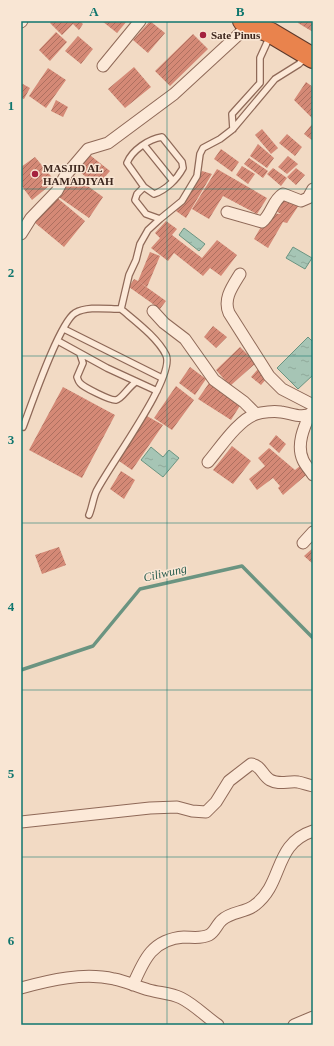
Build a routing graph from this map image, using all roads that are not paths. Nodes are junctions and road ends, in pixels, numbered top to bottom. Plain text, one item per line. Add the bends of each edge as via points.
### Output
1 (140, 21) edge
2 (246, 23) edge
3 (271, 33) junction
4 (311, 56) edge
5 (103, 66) dead end
6 (233, 129) junction
7 (144, 145) junction
8 (173, 181) junction
9 (144, 186) junction
10 (313, 189) edge
11 (227, 212) dead end
12 (160, 219) junction
13 (21, 234) edge
14 (240, 274) dead end
15 (121, 309) junction
16 (153, 311) dead end
17 (64, 329) junction
18 (58, 341) junction
19 (80, 353) junction
20 (162, 378) junction
21 (136, 382) junction
22 (157, 391) junction
23 (312, 410) edge
24 (256, 414) junction
25 (23, 427) dead end
26 (208, 462) dead end
27 (313, 475) edge
28 (89, 515) dead end
29 (313, 532) edge
30 (303, 543) dead end
31 (313, 786) edge
32 (21, 822) edge
33 (313, 831) edge
34 (133, 985) junction
35 (21, 988) edge
36 (313, 1017) edge
37 (218, 1025) edge
38 (294, 1025) edge

1 - 5 street
2 - 3 highway
2 - 13 street via 174,94 108,143 88,149 65,176 57,191 31,218
3 - 4 highway
3 - 6 lane via 260,58 260,83 232,114
4 - 6 lane via 275,78
6 - 12 lane via 203,148 197,176 182,200
7 - 8 lane
7 - 8 lane via 154,138 162,137 167,141 182,162 183,168
7 - 9 lane via 130,155 127,163
8 - 9 lane via 161,192 154,194
9 - 12 lane via 136,194 135,200 146,214
10 - 11 street via 308,198 301,201 283,194 276,199 262,222
12 - 15 lane via 148,230 140,244
14 - 23 street via 228,296 226,305 229,314 269,376 282,389
15 - 17 lane via 86,309 74,313
15 - 20 lane via 152,336 166,355
16 - 24 street via 185,339 214,380
17 - 18 lane
17 - 20 lane
18 - 19 lane
18 - 25 lane
19 - 21 lane
19 - 21 lane via 82,358 77,377 80,383 110,400 123,396 126,389
20 - 22 lane
21 - 22 lane
22 - 28 lane via 96,492
23 - 24 street via 298,416 279,411
23 - 27 street via 300,446 302,459
24 - 26 street via 236,429
29 - 30 street
31 - 32 street via 297,782 274,782 257,766 251,764 228,781 216,802 206,812 177,807 150,808
33 - 34 street via 287,849 263,899 245,911 231,914 209,935 200,938 171,938 161,942 147,957
34 - 35 street via 115,979 92,977 44,981
34 - 37 street via 170,993 183,999
36 - 38 street

